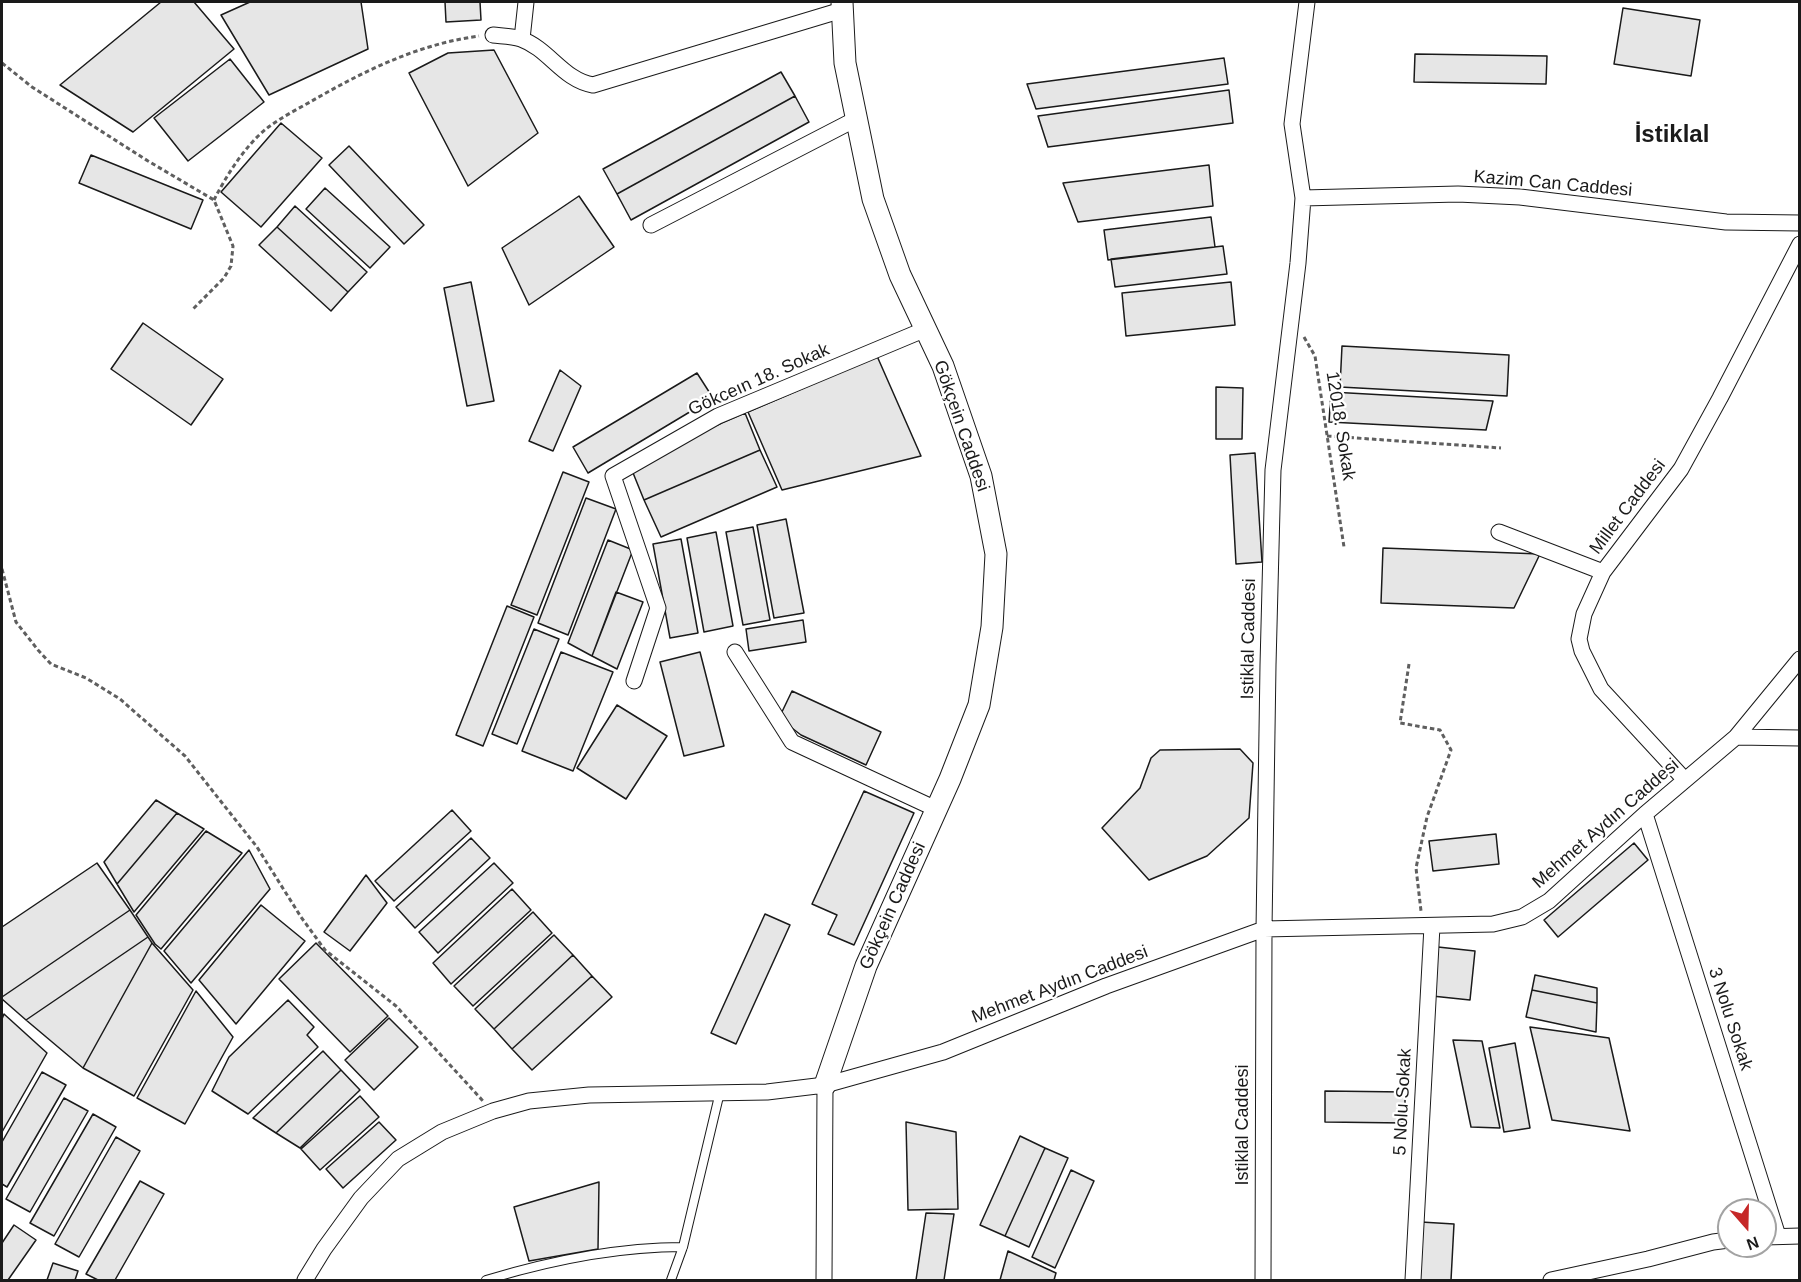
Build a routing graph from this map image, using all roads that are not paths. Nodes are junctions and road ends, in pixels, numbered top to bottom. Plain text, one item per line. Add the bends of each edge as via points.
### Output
1 (526, 2) edge
2 (1307, 2) edge
3 (842, 6) edge
4 (493, 35) road end
5 (522, 39) junction
6 (856, 119) junction
7 (1303, 198) junction
8 (1800, 223) edge
9 (651, 225) dead end
10 (1800, 244) edge
11 (926, 329) junction
12 (1499, 532) dead end
13 (1604, 572) junction
14 (735, 652) dead end
15 (1800, 659) edge
16 (634, 681) dead end
17 (1736, 737) junction
18 (1800, 738) edge
19 (1685, 780) junction
20 (936, 810) junction
21 (1645, 814) junction
22 (1427, 926) junction
23 (1264, 929) junction
24 (825, 1085) junction
25 (720, 1092) junction
26 (1760, 1198) edge
27 (1800, 1236) edge
28 (1777, 1237) edge
29 (1717, 1242) edge
30 (683, 1247) junction
31 (1551, 1280) edge
32 (305, 1281) edge
33 (486, 1281) edge
34 (671, 1281) edge
35 (824, 1281) edge
36 (1263, 1281) edge
37 (1413, 1281) edge

1 - 5 street
2 - 7 street, Istiklal Caddesi via 1292,124
3 - 5 street via 593,85 568,75
3 - 6 street, Gökçein Caddesi via 845,63
4 - 5 street
6 - 9 street
6 - 11 street, Gökçein Caddesi via 873,199 900,275
7 - 8 street, Kazim Can Caddesi via 1458,194 1520,197 1726,222
7 - 23 street, Istiklal Caddesi via 1273,470
10 - 13 street, Millet Caddesi via 1681,469
11 - 16 street, Gökceın 18. Sokak via 718,416 614,476 658,608
11 - 20 street, Gökçein Caddesi via 981,476 996,554 992,627 979,705
12 - 13 street
13 - 19 street, Millet Caddesi via 1584,615 1582,651 1601,689
14 - 20 street via 792,742
15 - 17 street, Mehmet Aydın Caddesi
17 - 18 street
17 - 19 street, Mehmet Aydın Caddesi
19 - 21 street, Mehmet Aydın Caddesi
20 - 24 street, Gökçein Caddesi via 866,966
21 - 22 street, Mehmet Aydın Caddesi via 1549,901 1522,917 1493,924
21 - 26 street, 3 Nolu Sokak
22 - 23 street, Mehmet Aydın Caddesi
22 - 37 street, 5 Nolu Sokak
23 - 24 street, Mehmet Aydın Caddesi via 1106,986 943,1052
23 - 36 street, Istiklal Caddesi
24 - 25 street, Mehmet Aydın Caddesi via 767,1092
24 - 35 street
25 - 30 lane
25 - 32 street, Mehmet Aydın Caddesi via 589,1095 529,1101 442,1132 398,1159 361,1198
27 - 28 street
29 - 31 street
30 - 33 lane via 651,1247 553,1262
30 - 34 lane

